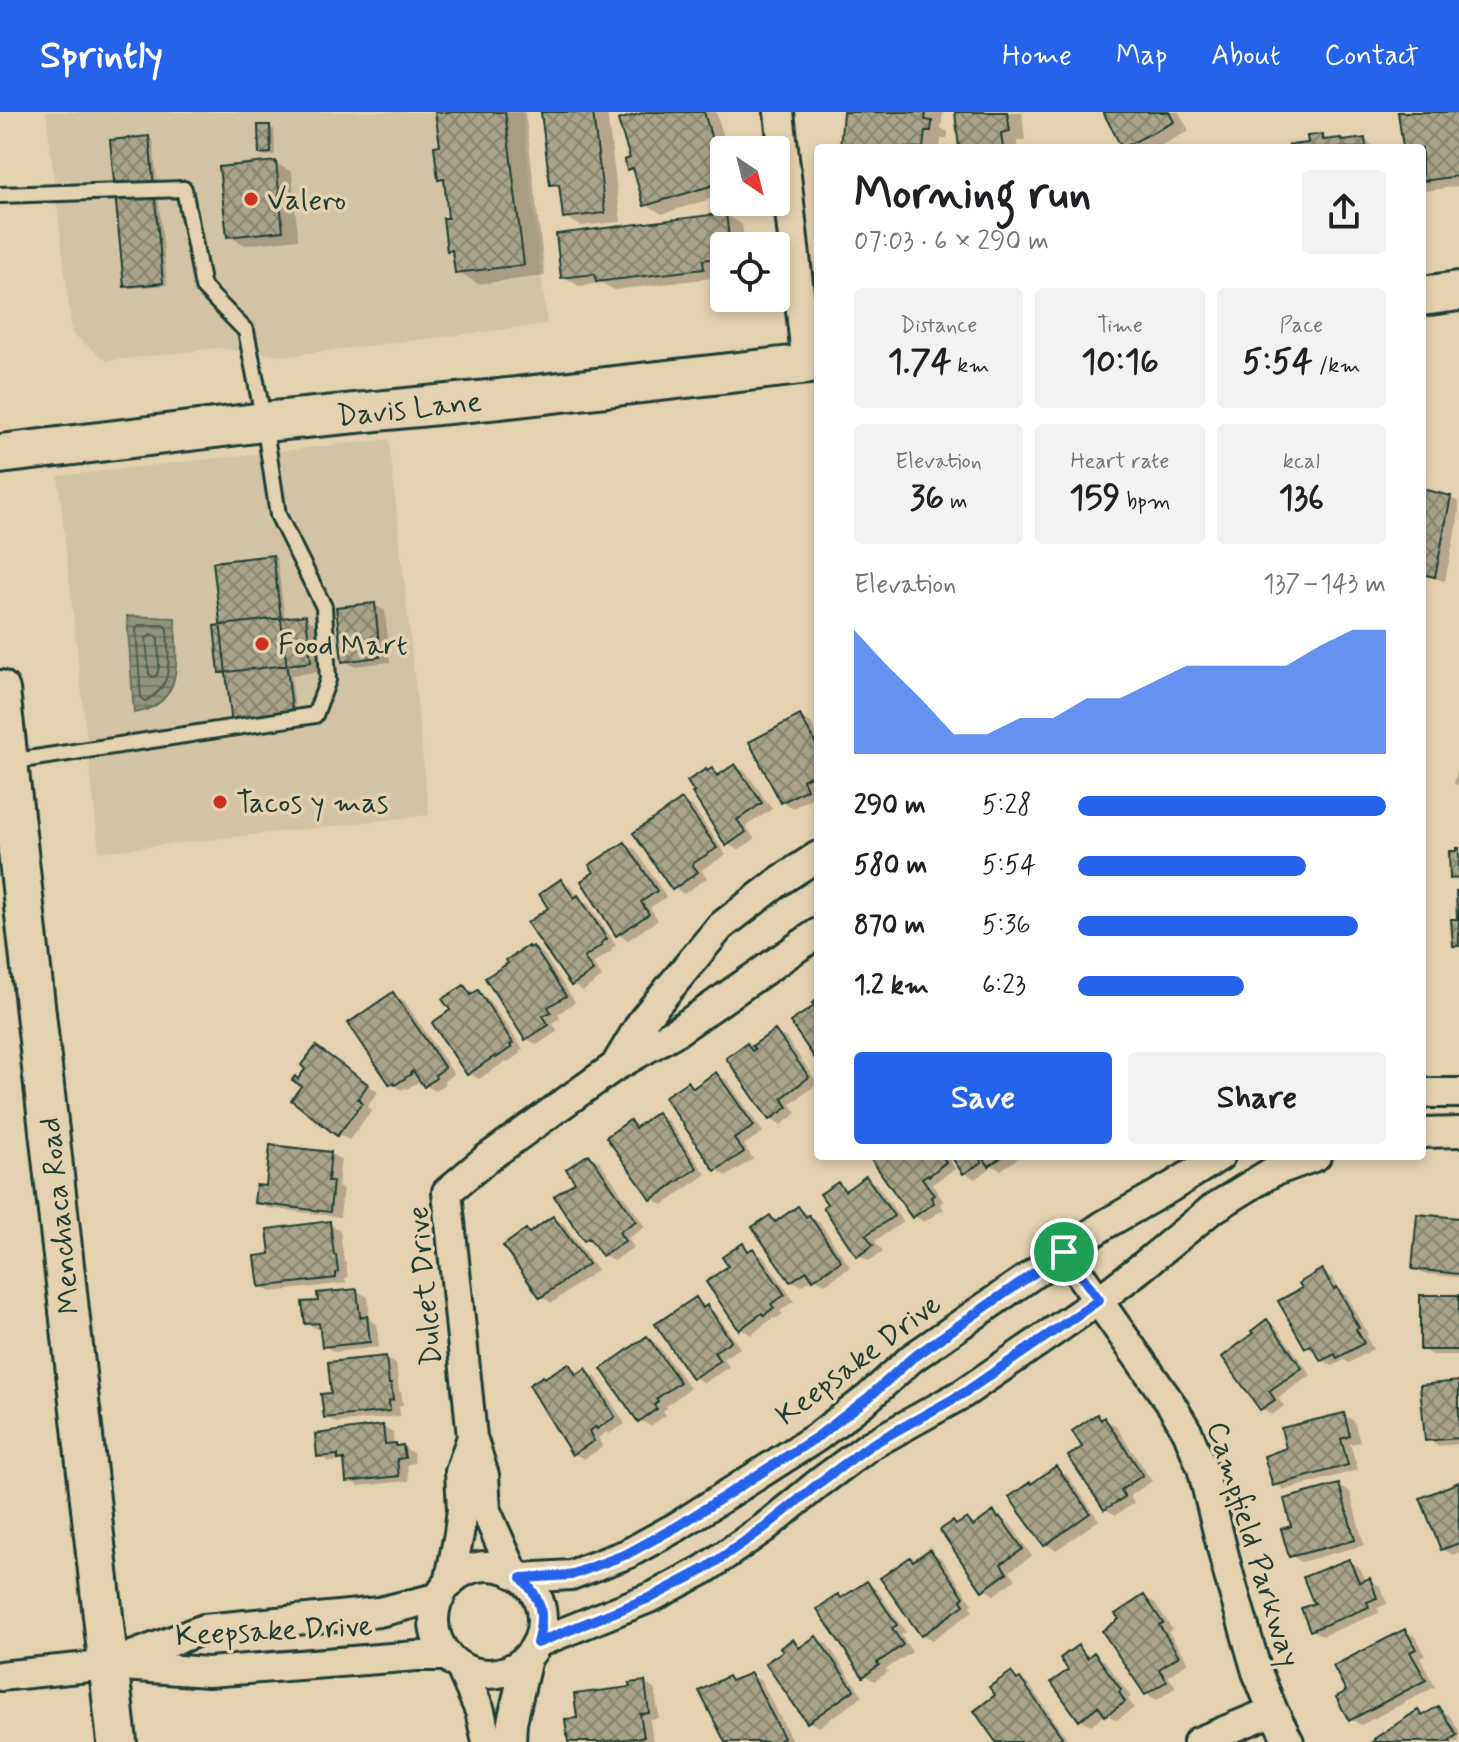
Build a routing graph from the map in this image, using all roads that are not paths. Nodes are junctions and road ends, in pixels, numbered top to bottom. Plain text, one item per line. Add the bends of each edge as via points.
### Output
1 (779, 112) edge
2 (0, 195) edge
3 (1459, 291) edge
4 (1426, 295) edge
5 (812, 364) edge
6 (264, 422) junction
7 (0, 454) edge
8 (0, 690) edge
9 (8, 762) junction
10 (814, 859) edge
11 (814, 936) edge
12 (614, 1067) junction
13 (1426, 1093) edge
14 (1459, 1093) edge
15 (1459, 1132) edge
16 (1426, 1133) edge
17 (1214, 1160) edge
18 (1305, 1160) edge
19 (1064, 1252) junction
20 (1099, 1300) junction
21 (472, 1437) junction
22 (518, 1576) junction
23 (444, 1590) junction
24 (532, 1650) junction
25 (454, 1662) junction
26 (108, 1665) junction
27 (0, 1676) edge
28 (1273, 1711) junction
29 (117, 1742) edge
30 (487, 1742) edge
31 (511, 1742) edge
32 (1198, 1742) edge
33 (1289, 1742) edge

1 - 5 street
2 - 6 lane via 184,189 203,287 246,331
3 - 4 main road
5 - 6 main road, Davis Lane
6 - 7 main road, Davis Lane
6 - 9 lane via 278,515 324,607 328,680 315,715
8 - 9 main road, Menchaca Road
9 - 26 main road, Menchaca Road
10 - 12 street, Dulcet Drive via 720,927 643,1020
11 - 12 street, Dulcet Drive via 677,1031
12 - 21 street, Dulcet Drive via 447,1192
13 - 14 street
15 - 16 street
17 - 19 street, Keepsake Drive
18 - 20 street via 1272,1172 1211,1210
19 - 20 street, Campfield Parkway
19 - 22 street, Keepsake Drive via 912,1358 817,1437 678,1526 627,1554 571,1575
20 - 24 street via 964,1393 869,1446 705,1569
20 - 28 street, Campfield Parkway via 1188,1433 1244,1630
21 - 22 street, Dulcet Drive via 484,1475 486,1511
21 - 23 street, Dulcet Drive via 460,1472 459,1534
22 - 23 street via 489,1566 471,1568
22 - 24 street via 534,1591 541,1608
23 - 25 street via 435,1606 434,1624 438,1641
23 - 26 street, Keepsake Drive via 379,1612 204,1629
24 - 25 street via 513,1668 495,1674
24 - 31 street
25 - 26 street, Keepsake Drive via 404,1657 208,1672
25 - 30 street via 480,1711
26 - 27 street
26 - 29 main road, Menchaca Road
28 - 32 street
28 - 33 street, Campfield Parkway

